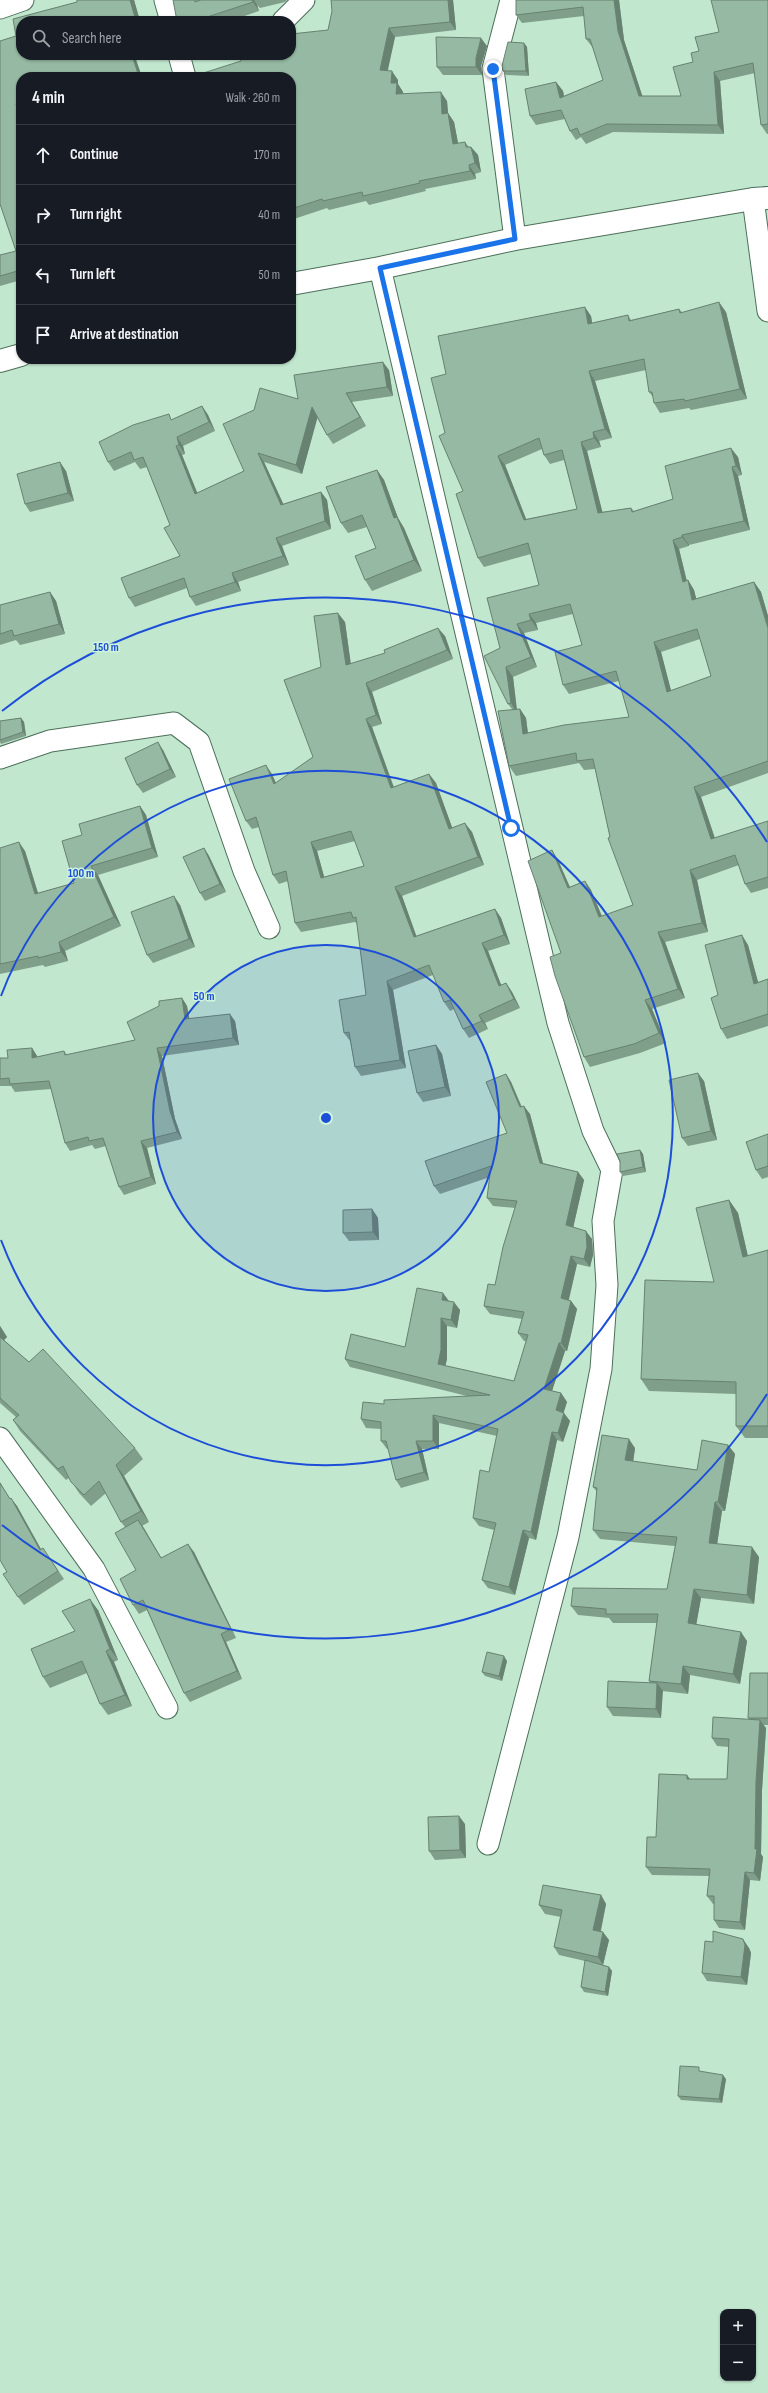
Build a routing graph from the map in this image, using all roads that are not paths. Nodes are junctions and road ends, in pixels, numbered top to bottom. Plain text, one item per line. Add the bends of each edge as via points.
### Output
1 (23, 0) edge
2 (165, 0) edge
3 (304, 0) edge
4 (511, 0) edge
5 (0, 8) edge
6 (170, 16) edge
7 (288, 16) edge
8 (182, 60) edge
9 (184, 72) edge
10 (760, 198) edge
11 (515, 239) junction
12 (380, 268) junction
13 (296, 283) edge
14 (768, 311) edge
15 (16, 356) edge
16 (0, 361) edge
17 (0, 758) edge
18 (269, 928) dead end
19 (0, 1438) edge
20 (167, 1708) dead end
21 (488, 1844) dead end

1 - 5 street
2 - 6 street
3 - 7 street
4 - 11 street via 493,69
8 - 9 street
10 - 11 street
10 - 14 street
11 - 12 street
12 - 13 street
12 - 21 street via 558,1023 593,1131 612,1170 603,1221 607,1285 601,1369 568,1537
15 - 16 street
17 - 18 street via 50,741 174,723 199,742 244,871
19 - 20 street via 94,1569

